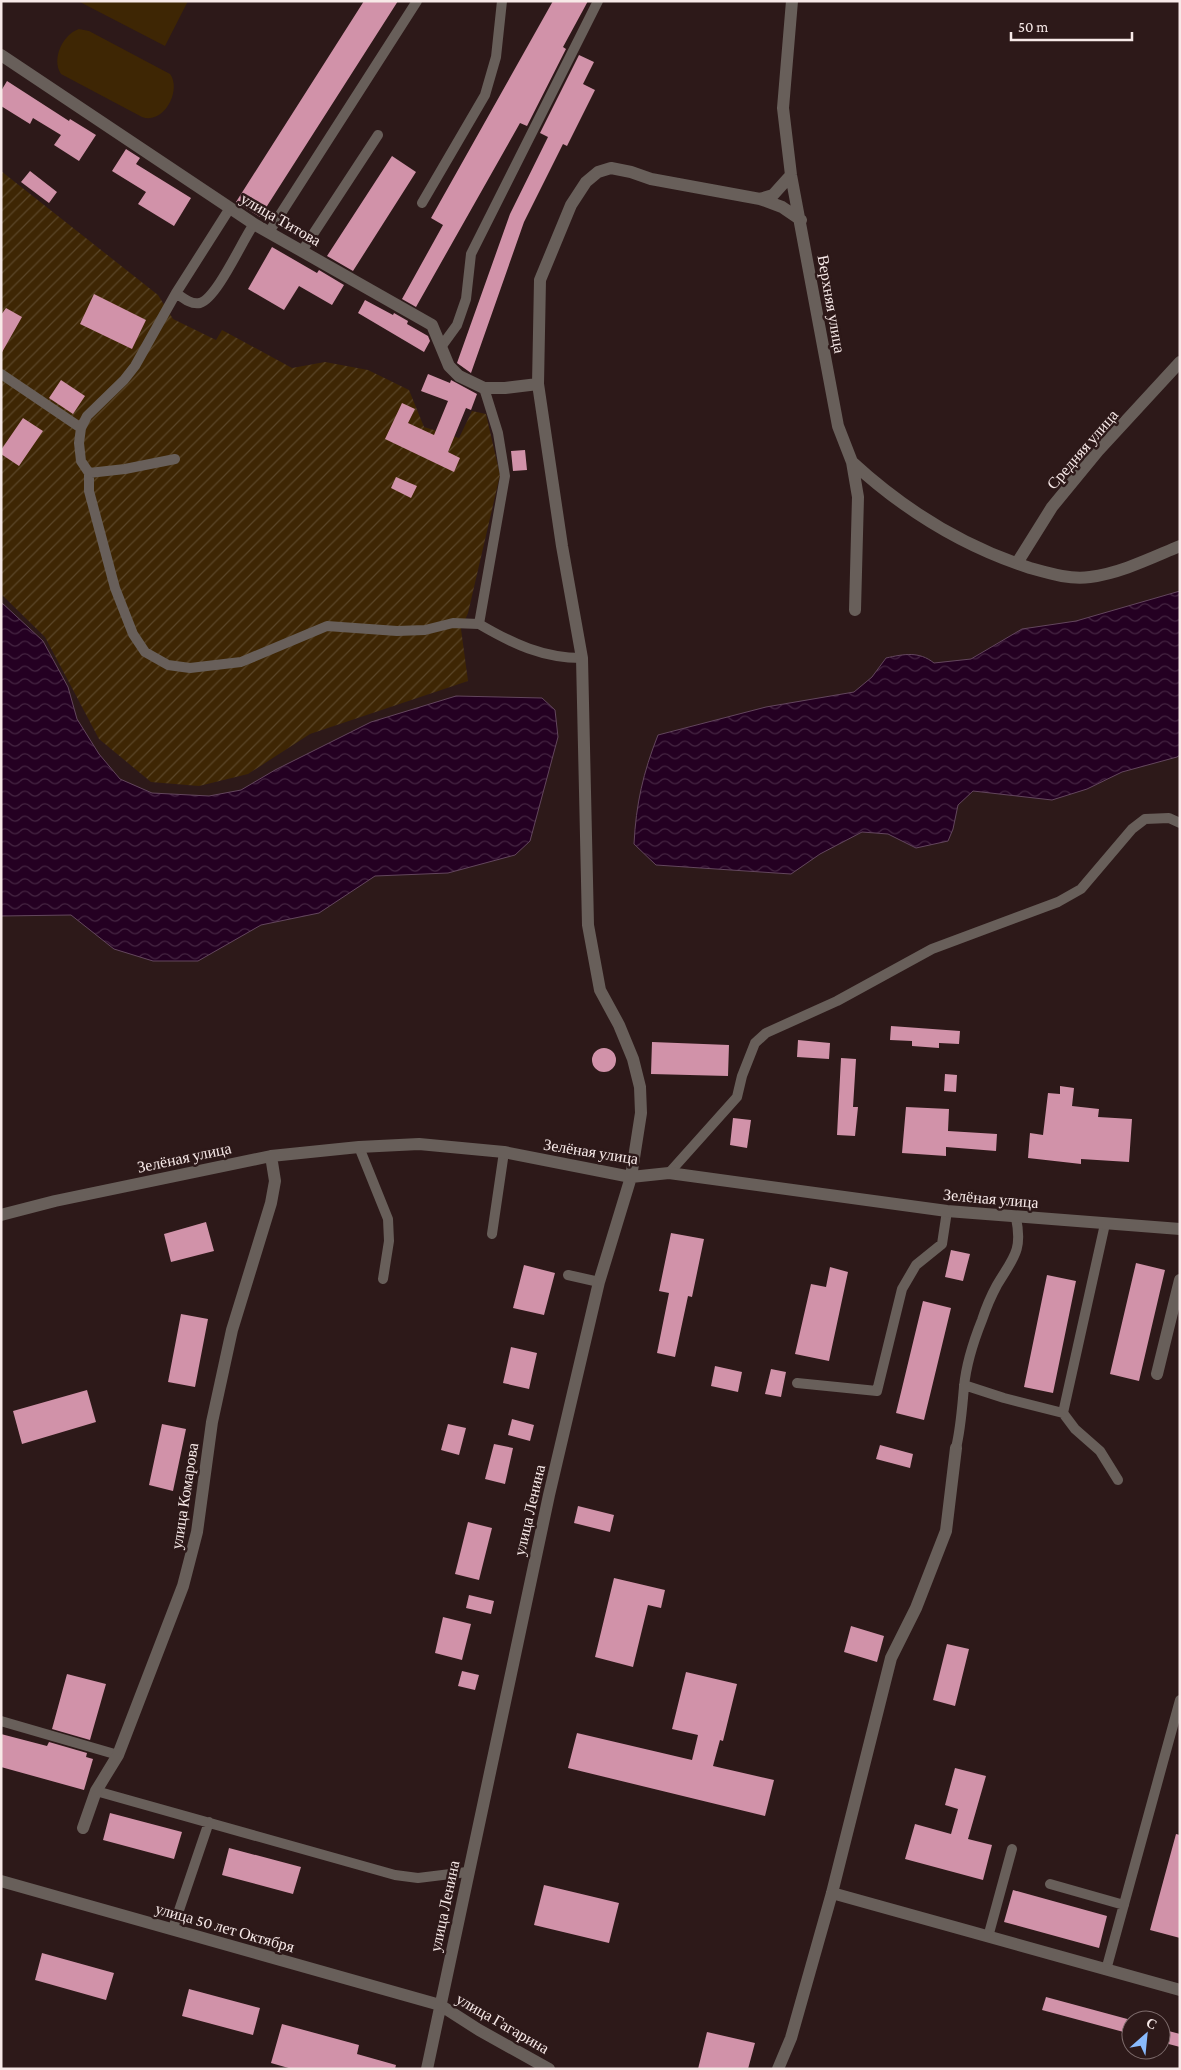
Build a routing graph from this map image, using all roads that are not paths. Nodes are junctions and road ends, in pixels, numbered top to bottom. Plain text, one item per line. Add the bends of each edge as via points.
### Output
1 (417, 1) edge
2 (502, 1) edge
3 (598, 1) edge
4 (792, 1) edge
5 (1, 55) edge
6 (378, 135) dead end
7 (791, 175) junction
8 (760, 198) junction
9 (422, 203) dead end
10 (230, 208) junction
11 (801, 220) junction
12 (254, 224) junction
13 (270, 232) junction
14 (302, 251) junction
15 (176, 293) junction
16 (441, 347) junction
17 (1180, 362) edge
18 (1, 374) edge
19 (538, 384) junction
20 (484, 388) junction
21 (81, 428) junction
22 (174, 459) dead end
23 (852, 462) junction
24 (88, 473) junction
25 (1180, 546) edge
26 (1017, 563) junction
27 (855, 610) dead end
28 (480, 624) junction
29 (582, 658) junction
30 (1180, 823) edge
31 (359, 1147) junction
32 (504, 1152) junction
33 (271, 1156) junction
34 (669, 1173) junction
35 (632, 1177) junction
36 (948, 1211) junction
37 (1, 1215) edge
38 (1016, 1218) junction
39 (1105, 1224) junction
40 (1180, 1229) edge
41 (492, 1234) dead end
42 (568, 1274) dead end
43 (383, 1279) dead end
44 (1180, 1280) edge
45 (599, 1282) junction
46 (1157, 1374) dead end
47 (797, 1383) dead end
48 (964, 1385) junction
49 (1063, 1413) junction
50 (956, 1448) joint
51 (1118, 1480) dead end
52 (1180, 1700) edge
53 (1, 1721) edge
54 (118, 1755) junction
55 (96, 1791) junction
56 (209, 1822) junction
57 (83, 1828) dead end
58 (1012, 1849) dead end
59 (467, 1872) junction
60 (1, 1881) edge
61 (1050, 1884) dead end
62 (832, 1893) junction
63 (1124, 1905) junction
64 (173, 1928) junction
65 (988, 1937) junction
66 (1106, 1970) junction
67 (1180, 1990) edge
68 (440, 2005) junction
69 (427, 2069) edge
70 (549, 2069) edge
71 (778, 2069) edge

1 - 13 lane
2 - 9 lane via 496,57 485,95
3 - 16 lane via 471,254 466,299 457,325
4 - 7 street, Верхняя улица via 783,108
5 - 10 street, улица Титова
6 - 14 lane
7 - 8 street via 773,195
7 - 11 street, Верхняя улица
8 - 11 street, улица Ленина via 782,206
8 - 19 street, улица Ленина via 651,180 612,168 598,172 586,182 571,206 540,280
10 - 12 street, улица Титова
10 - 15 lane
11 - 23 street, Верхняя улица via 838,426
12 - 13 street, улица Титова
12 - 15 lane via 236,250 219,287 209,298 200,303 189,302
13 - 14 street, улица Титова
14 - 16 street, улица Титова via 432,325
15 - 21 lane via 135,366 87,416
16 - 20 street, улица Титова via 448,366 459,376
17 - 26 street, Средняя улица via 1058,500
18 - 21 lane
19 - 20 street, улица Титова
19 - 29 street, улица Ленина
20 - 28 lane via 498,434 505,476
21 - 24 lane via 81,461
22 - 24 lane
23 - 26 street via 884,491 924,520 984,551
23 - 27 street, Верхняя улица via 858,497
24 - 28 lane via 89,491 115,588 133,634 145,652 168,665 190,668 241,662 327,626 398,631 425,630 453,623
25 - 26 street via 1089,578 1054,575
28 - 29 lane via 509,642 531,650 558,658
29 - 35 street, улица Ленина via 588,925 600,990 629,1050 640,1087 641,1113
30 - 34 lane via 1169,818 1145,819 1132,829 1081,890 932,949 837,1001 766,1033 755,1043 737,1097
31 - 32 street, Зелёная улица via 419,1144
31 - 33 street, Зелёная улица
31 - 43 lane via 388,1219 389,1241
32 - 35 street, Зелёная улица
32 - 41 lane
33 - 37 street, Зелёная улица
33 - 54 street, улица Комарова via 275,1181 271,1203 232,1330 212,1422 195,1541 184,1586
34 - 35 street, Зелёная улица
34 - 36 street, Зелёная улица
35 - 45 street, улица Ленина
36 - 38 street, Зелёная улица
36 - 47 lane via 942,1244 916,1265 902,1288 877,1391
38 - 39 street, Зелёная улица
38 - 48 lane via 1018,1249 981,1322
39 - 40 street, Зелёная улица
39 - 49 lane
42 - 45 lane
44 - 46 street
45 - 59 street, улица Ленина
48 - 49 lane
48 - 50 lane
49 - 51 lane via 1075,1430 1100,1452
50 - 62 street via 946,1531 916,1608 891,1658
52 - 63 lane
53 - 54 lane
54 - 55 street, улица Комарова
55 - 56 lane
55 - 57 street, улица Комарова
56 - 59 lane via 395,1875 418,1878
56 - 64 lane
58 - 65 lane
59 - 68 street, улица Ленина
60 - 64 street, улица 50 лет Октября
61 - 63 lane
62 - 65 street
62 - 71 street via 791,2038
63 - 66 lane
64 - 68 street, улица 50 лет Октября
65 - 66 street
66 - 67 street
68 - 69 street, улица Ленина
68 - 70 street, улица Гагарина

